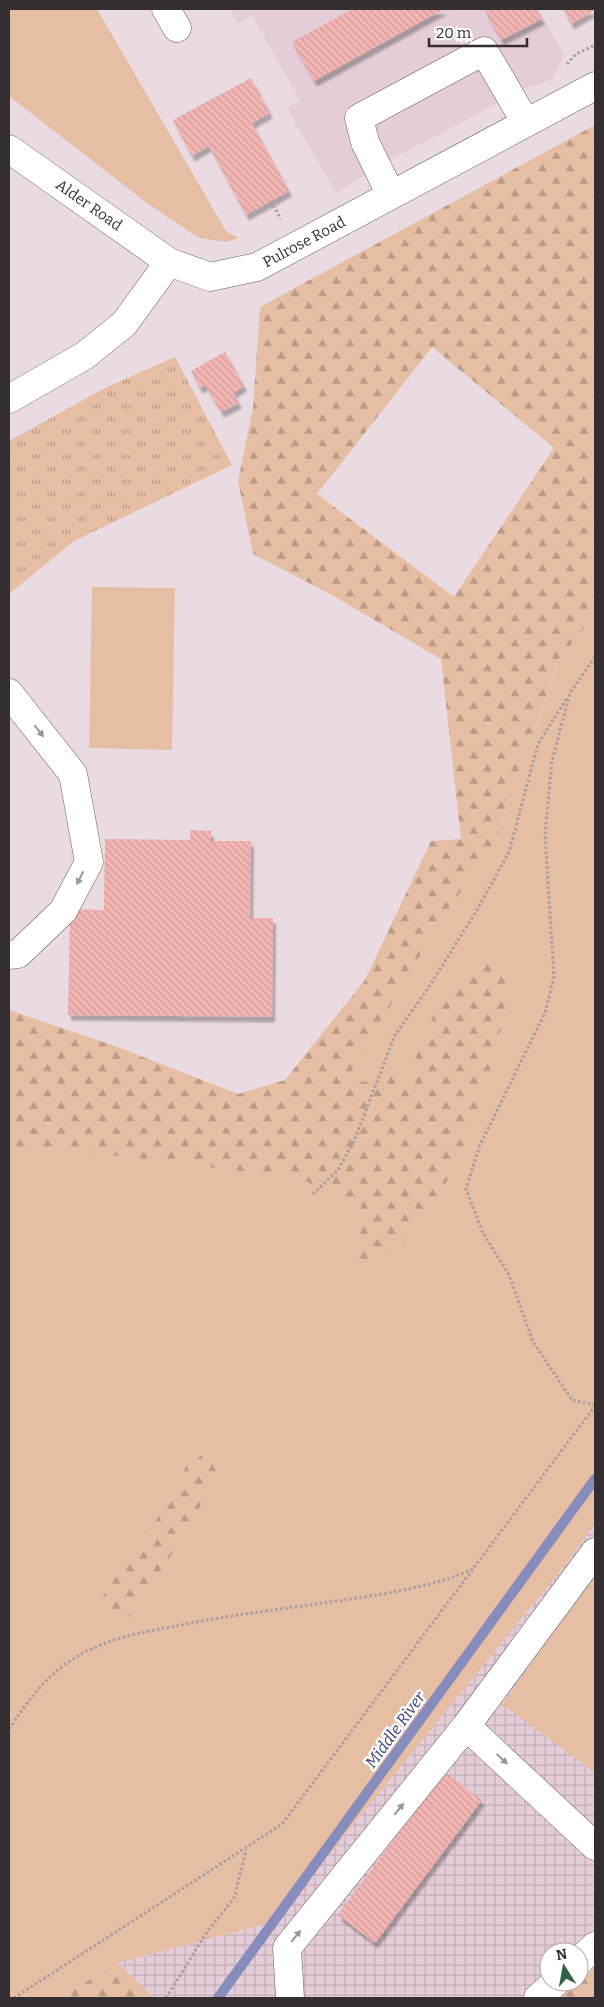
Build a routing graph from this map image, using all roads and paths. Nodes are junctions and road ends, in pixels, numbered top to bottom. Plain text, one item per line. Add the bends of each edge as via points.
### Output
1 (595, 86) edge
2 (526, 123) junction
3 (9, 149) edge
4 (391, 195) junction
5 (272, 201) dead end
6 (283, 223) dead end
7 (169, 262) junction
8 (9, 399) edge
9 (595, 657) edge
10 (9, 693) edge
11 (570, 694) junction
12 (9, 955) edge
13 (313, 1194) dead end
14 (595, 1406) edge
15 (595, 1552) edge
16 (473, 1569) junction
17 (466, 1726) junction
18 (9, 1729) edge
19 (595, 1846) edge
20 (246, 1849) junction
21 (14, 1998) edge
22 (166, 1998) edge
23 (290, 1998) edge

1 - 2 street, Pulrose Road
2 - 4 street, Pulrose Road
2 - 4 street via 484,51 359,118 365,142
3 - 7 street, Alder Road
4 - 7 street, Pulrose Road via 257,267 210,277
5 - 6 path
7 - 8 street via 124,324 84,356
9 - 11 path
10 -> 12 street via 73,774 89,862 63,911 18,954
11 - 13 path via 538,744 509,852 427,990 394,1035 354,1141 338,1170
11 - 14 path via 552,761 545,834 554,977 545,1013 480,1144 466,1189 482,1231 509,1275 533,1342 572,1400
14 - 16 path
15 - 17 street
16 - 18 path via 446,1581 384,1594 202,1620 137,1633 94,1647 64,1664 43,1682
16 - 20 path via 282,1824
17 -> 19 street
23 -> 17 street via 286,1948
20 - 21 path
20 - 22 path via 234,1898 207,1932

